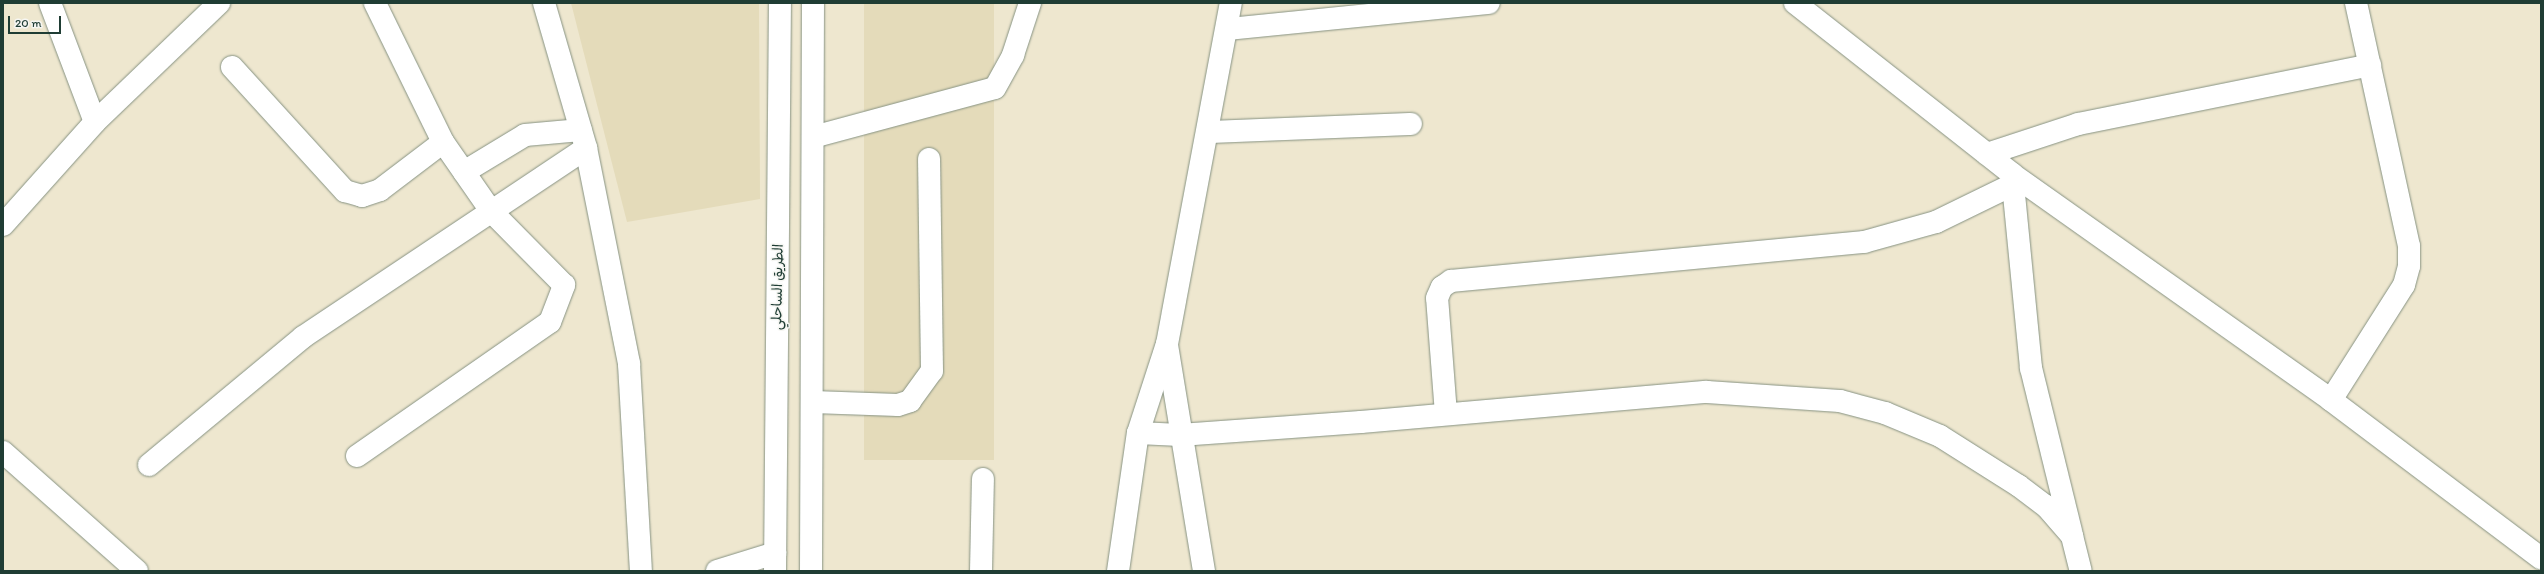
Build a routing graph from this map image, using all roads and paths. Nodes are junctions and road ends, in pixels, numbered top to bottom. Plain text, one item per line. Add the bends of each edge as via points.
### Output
1 (50, 3) edge
2 (219, 3) edge
3 (375, 3) edge
4 (544, 3) edge
5 (780, 3) edge
6 (813, 3) edge
7 (1030, 3) edge
8 (1231, 3) edge
9 (1489, 3) edge
10 (1794, 3) edge
11 (2356, 3) edge
12 (1228, 29) junction
13 (2370, 65) junction
14 (232, 66) dead end
15 (95, 122) junction
16 (1411, 124) dead end
17 (1209, 132) junction
18 (812, 137) junction
19 (584, 139) junction
20 (443, 142) junction
21 (1987, 154) junction
22 (929, 159) dead end
23 (464, 172) junction
24 (2012, 179) junction
25 (491, 211) junction
26 (3, 225) edge
27 (1167, 344) junction
28 (2332, 400) junction
29 (812, 402) junction
30 (1446, 414) junction
31 (1138, 433) junction
32 (1180, 435) junction
33 (3, 452) edge
34 (357, 456) dead end
35 (149, 464) dead end
36 (983, 479) dead end
37 (2072, 536) junction
38 (2541, 558) edge
39 (775, 562) edge
40 (137, 571) edge
41 (641, 571) edge
42 (717, 571) edge
43 (811, 571) edge
44 (980, 571) edge
45 (1118, 571) edge
46 (1204, 571) edge
47 (2081, 571) edge

1 - 15 main road
2 - 15 main road
3 - 20 main road
4 - 19 main road
5 - 39 main road, الطريق الساحلي
6 - 18 main road
7 - 18 main road via 1013,54 995,88
8 - 12 main road
9 - 12 main road
10 - 21 main road
11 - 13 main road
12 - 17 main road
13 - 21 main road via 2084,122
13 - 28 main road via 2409,246 2409,266 2404,285
14 - 20 main road via 345,191 362,196 380,190
15 - 26 main road
16 - 17 main road
17 - 27 main road
18 - 29 main road
19 - 23 main road via 525,135
19 - 25 main road
19 - 41 main road via 629,364
20 - 23 main road
21 - 24 main road
22 - 29 main road via 932,371 929,378 910,401 898,406
23 - 25 main road
24 - 28 main road
24 - 30 main road via 1936,222 1864,242 1452,281 1442,287 1437,298
24 - 37 main road via 2031,368
25 - 34 main road via 564,285 550,322
25 - 35 main road via 303,337
27 - 31 main road
27 - 32 main road
28 - 38 main road
29 - 43 main road
30 - 32 main road
30 - 37 main road via 1707,392 1840,401 1906,421 1963,449 2046,506
31 - 32 main road
31 - 45 main road
32 - 46 main road
33 - 40 main road
36 - 44 main road
37 - 47 main road
39 - 42 main road

